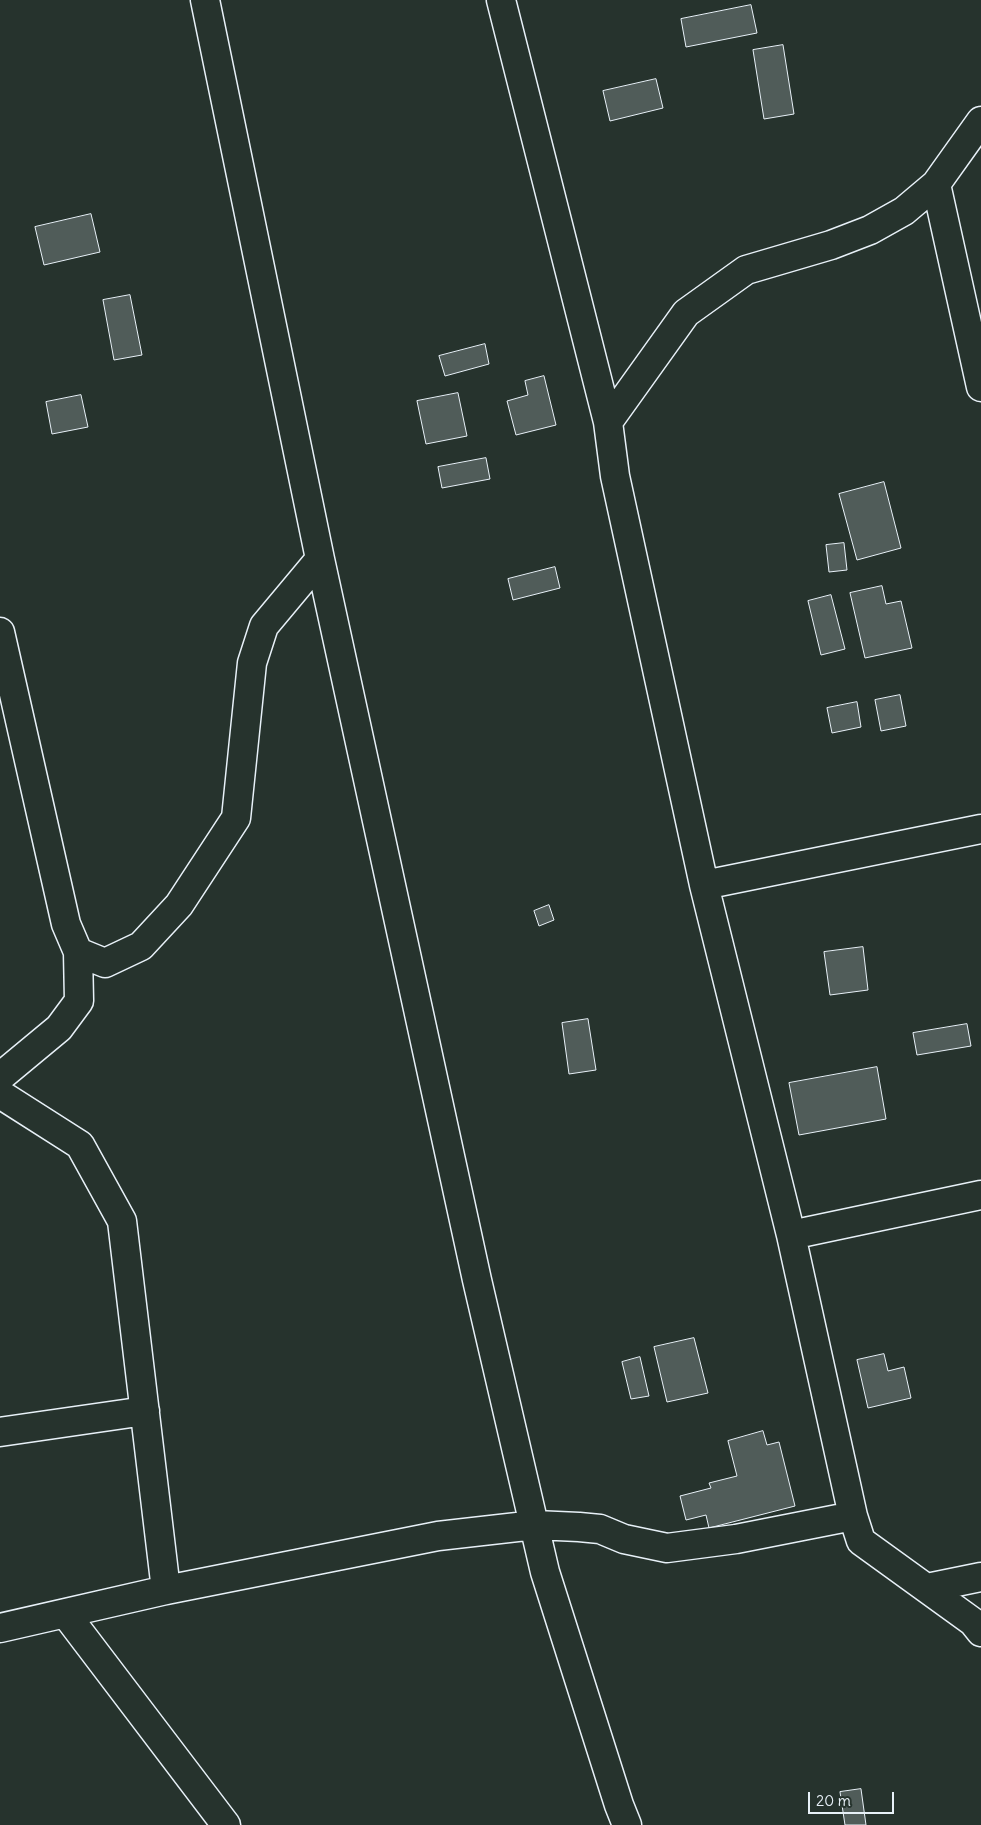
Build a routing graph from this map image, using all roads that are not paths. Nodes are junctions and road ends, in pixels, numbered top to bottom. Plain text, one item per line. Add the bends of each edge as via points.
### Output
1 (205, 0) edge
2 (501, 0) edge
3 (981, 121) edge
4 (936, 184) junction
5 (981, 387) edge
6 (608, 422) junction
7 (320, 559) junction
8 (0, 632) edge
9 (981, 830) edge
10 (704, 884) junction
11 (78, 952) junction
12 (0, 1077) edge
13 (0, 1094) edge
14 (981, 1195) edge
15 (791, 1235) junction
16 (145, 1411) junction
17 (0, 1432) edge
18 (853, 1516) junction
19 (535, 1525) junction
20 (981, 1577) edge
21 (927, 1588) junction
22 (166, 1590) junction
23 (65, 1613) junction
24 (0, 1628) edge
25 (981, 1632) edge
26 (226, 1825) edge
27 (627, 1825) edge

1 - 7 street
2 - 6 street
3 - 4 street
4 - 5 street
4 - 6 street via 904,212 870,230 746,270 686,313
6 - 10 street via 615,476
7 - 11 street via 264,626 261,635 252,663 236,818 179,905 141,946 105,962
7 - 19 street via 476,1280
8 - 11 street via 66,924
9 - 10 street
10 - 15 street
11 - 12 street via 80,1001 59,1028
13 - 16 street via 80,1145 122,1221
14 - 15 street
15 - 18 street
16 - 17 street
16 - 22 street
18 - 19 street via 736,1539 667,1548 624,1539 600,1529
18 - 21 street via 861,1542
19 - 22 street via 438,1536
19 - 27 street via 545,1572
20 - 21 street
21 - 25 street via 973,1622
22 - 23 street
23 - 24 street
23 - 26 street

